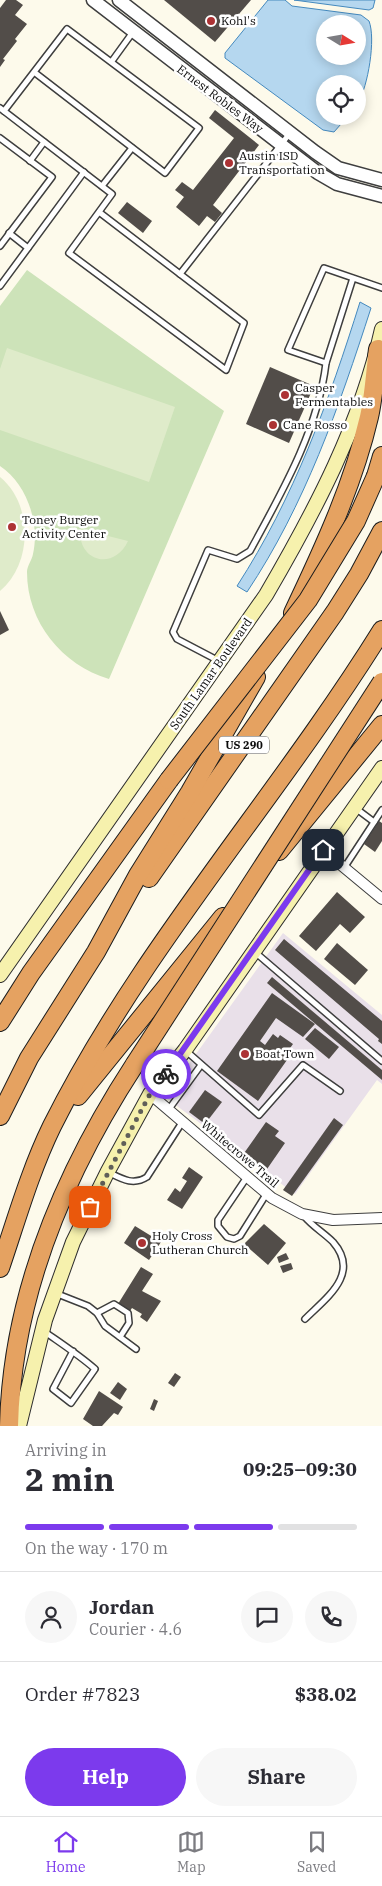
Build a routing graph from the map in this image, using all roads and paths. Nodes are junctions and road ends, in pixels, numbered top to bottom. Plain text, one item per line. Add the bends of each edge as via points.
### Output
1 (92, 0) edge
2 (120, 0) edge
3 (144, 19) junction
4 (133, 32) junction
5 (112, 62) junction
6 (34, 72) junction
7 (2, 109) edge
8 (290, 133) junction
9 (0, 138) edge
10 (44, 142) junction
11 (280, 145) junction
12 (132, 148) junction
13 (30, 161) junction
14 (84, 172) junction
15 (382, 180) edge
16 (102, 186) junction
17 (382, 196) edge
18 (99, 212) junction
19 (9, 233) junction
20 (0, 246) edge
21 (28, 248) junction
22 (180, 274) junction
23 (353, 278) junction
24 (0, 286) edge
25 (382, 288) edge
26 (382, 329) edge
27 (378, 349) junction
28 (326, 363) junction
29 (382, 456) edge
30 (382, 532) edge
31 (382, 630) edge
32 (221, 662) junction
33 (382, 682) edge
34 (382, 725) edge
35 (381, 772) edge
36 (354, 807) junction
37 (382, 810) edge
38 (374, 822) junction
39 (323, 850) junction
40 (344, 868) junction
41 (382, 899) edge
42 (254, 951) junction
43 (96, 952) junction
44 (0, 975) edge
45 (0, 1022) edge
46 (185, 1050) junction
47 (382, 1061) edge
48 (201, 1065) junction
49 (340, 1091) dead end
50 (150, 1094) junction
51 (169, 1109) junction
52 (0, 1116) edge
53 (183, 1121) junction
54 (51, 1127) junction
55 (108, 1171) junction
56 (247, 1176) junction
57 (267, 1193) junction
58 (302, 1214) junction
59 (382, 1218) edge
60 (0, 1268) edge
61 (54, 1293) junction
62 (97, 1313) junction
63 (305, 1319) dead end
64 (42, 1330) junction
65 (120, 1337) junction
66 (136, 1349) dead end
67 (73, 1351) junction
68 (9, 1426) edge
69 (19, 1426) edge

1 - 4 street, Ernest Robles Way
2 - 3 street, Ernest Robles Way
3 - 4 street
3 - 8 street, Ernest Robles Way
4 - 5 lane
4 - 11 street, Ernest Robles Way
5 - 6 lane via 67,29
5 - 12 lane via 199,128 165,173
6 - 7 lane
6 - 12 lane
7 - 10 lane
8 - 11 lane
8 - 15 street, Ernest Robles Way via 338,168
9 - 13 lane
10 - 13 lane
10 - 14 lane
11 - 17 street, Ernest Robles Way via 337,184
11 - 22 lane
12 - 16 lane
13 - 19 lane via 52,177
14 - 16 lane
14 - 21 lane
16 - 18 lane via 112,194
18 - 22 lane
18 - 22 lane via 68,252 226,370 244,324
19 - 20 lane
19 - 21 lane
21 - 24 lane
23 - 25 lane
23 - 28 lane
23 - 28 lane via 324,268 288,350
26 - 27 main road, South Lamar Boulevard
27 - 32 main road, South Lamar Boulevard via 349,434 315,508 266,595
27 - 43 highway via 370,416 322,551 291,615
28 - 32 lane via 323,387 294,466 250,551 237,558 208,550 173,632 177,639
29 - 45 highway, bridge via 356,521 308,600 169,780 31,973
30 - 43 highway, US 290 via 334,612
31 - 54 highway via 160,946 109,1025
32 - 44 main road, South Lamar Boulevard
33 - 68 highway, bridge via 108,1106 80,1157 40,1253 25,1306 15,1358
34 - 54 highway
35 - 36 main road
36 - 38 lane
36 - 39 main road
37 - 38 lane
38 - 40 lane
39 - 40 street
39 - 42 main road
40 - 41 street
42 - 46 main road
42 - 47 lane
43 - 52 highway, US 290 via 29,1058
46 - 48 lane
46 - 50 main road
48 - 49 lane via 259,1115 304,1065
48 - 51 lane
50 - 51 street, Whitecrowe Trail
50 - 55 main road
51 - 53 street, Whitecrowe Trail
53 - 55 lane via 147,1177 139,1182 129,1182
53 - 56 street, Whitecrowe Trail
54 - 60 highway
55 - 61 main road via 73,1242
56 - 57 street, Whitecrowe Trail
56 - 57 lane via 218,1220 218,1226 227,1237 234,1239 240,1236
57 - 58 street, Whitecrowe Trail
58 - 59 street, Whitecrowe Trail via 333,1220
58 - 63 lane via 341,1253 343,1267 340,1283
61 - 62 lane via 88,1306
61 - 64 main road
62 - 65 lane via 105,1326
62 - 65 lane via 114,1304 128,1313 129,1323
64 - 67 lane
64 - 69 main road
65 - 66 lane
67 - 67 lane via 96,1369 71,1403 53,1389

